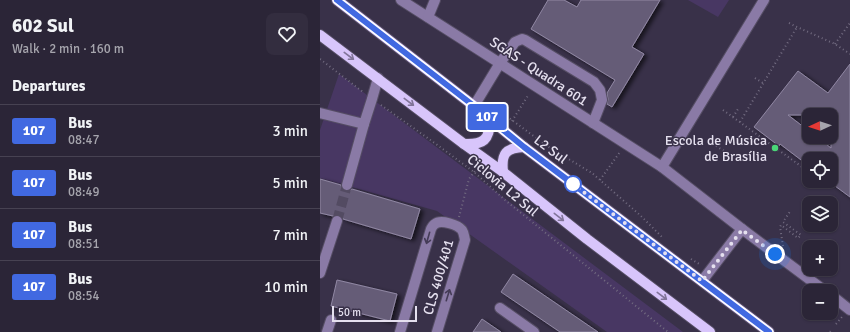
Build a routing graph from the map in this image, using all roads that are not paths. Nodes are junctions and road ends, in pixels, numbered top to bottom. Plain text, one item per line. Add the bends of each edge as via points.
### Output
1 (337, 0) edge
2 (401, 0) edge
3 (436, 0) edge
4 (764, 0) edge
5 (428, 17) junction
6 (320, 34) edge
7 (500, 63) junction
8 (378, 78) junction
9 (474, 106) junction
10 (320, 112) edge
11 (490, 120) junction
12 (593, 122) junction
13 (364, 124) junction
14 (464, 144) junction
15 (524, 147) junction
16 (662, 167) junction
17 (503, 172) junction
18 (347, 184) tunnel mouth
19 (337, 221) tunnel mouth
20 (742, 230) junction
21 (320, 273) edge
22 (702, 281) junction
23 (816, 284) edge
24 (838, 303) edge
25 (500, 308) dead end
26 (846, 313) edge
27 (331, 320) dead end
28 (327, 332) edge
29 (400, 332) edge
30 (437, 332) edge
31 (534, 332) edge
32 (710, 332) edge
33 (769, 332) edge

1 - 9 main road, L2 Sul
2 - 5 street, SGAS - Quadra 601
3 - 5 street
4 - 16 street
5 - 7 street, SGAS - Quadra 601
6 -> 8 main road
7 - 9 street
7 - 12 street, SGAS - Quadra 601
7 - 12 street via 515,42 525,40 594,82 600,90 602,100
8 - 13 street
8 -> 14 main road
9 - 11 main road, L2 Sul
10 - 13 street
11 - 14 main road via 486,138 473,144
11 - 15 main road, L2 Sul
12 - 16 street, SGAS - Quadra 601
13 - 18 street
14 - 17 main road
15 - 17 main road via 516,147 505,154
15 - 22 main road, L2 Sul
16 - 20 street, SGAS - Quadra 601
17 -> 32 main road
19 - 21 street
20 - 22 street
20 - 23 street, SGAS - Quadra 601
22 - 33 main road, L2 Sul
24 - 26 street
25 - 31 street
27 - 28 street
30 -> 29 street, CLS 400/401 via 465,240 462,230 457,226 441,222 431,229

